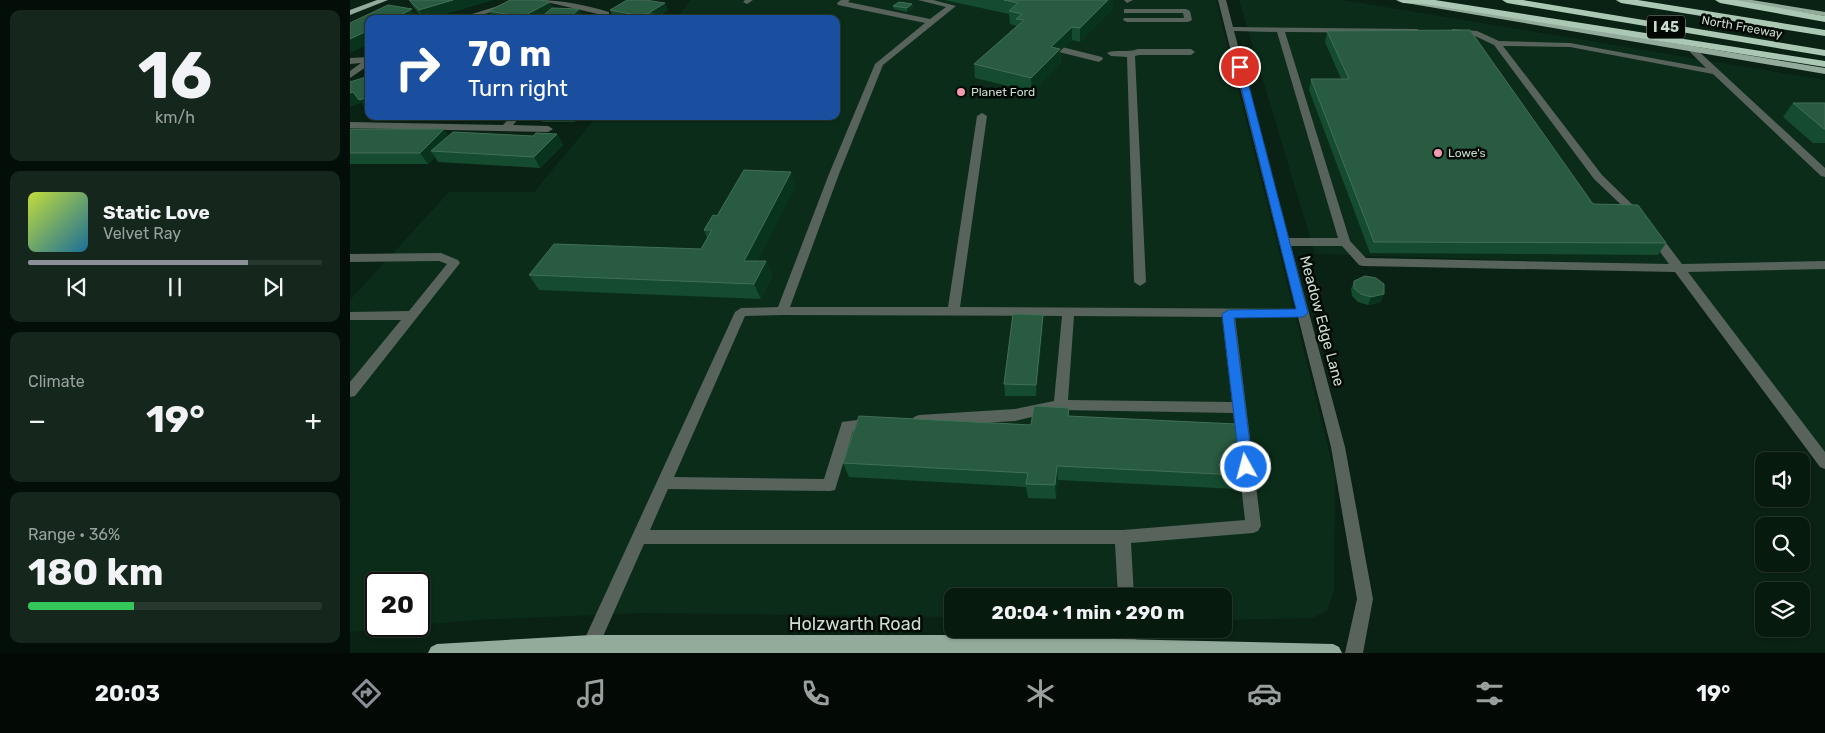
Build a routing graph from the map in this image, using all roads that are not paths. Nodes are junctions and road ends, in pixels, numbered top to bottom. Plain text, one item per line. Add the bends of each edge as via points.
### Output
1 (384, 0) edge
2 (525, 0) edge
3 (542, 0) edge
4 (831, 0) edge
5 (922, 0) edge
6 (1222, 0) edge
7 (1402, 0) edge
8 (1507, 0) edge
9 (1621, 0) edge
10 (1720, 0) edge
11 (1738, 0) edge
12 (844, 2) edge
13 (1127, 11) dead end
14 (350, 12) edge
15 (1825, 14) edge
16 (474, 15) edge
17 (606, 15) edge
18 (1825, 19) edge
19 (1127, 20) dead end
20 (931, 22) junction
21 (1230, 29) junction
22 (1280, 30) junction
23 (1429, 31) edge
24 (1448, 31) edge
25 (1825, 32) edge
26 (1497, 42) junction
27 (1691, 49) junction
28 (1062, 50) edge
29 (1191, 52) dead end
30 (1111, 53) dead end
31 (1825, 54) edge
32 (1131, 55) junction
33 (1099, 59) dead end
34 (350, 60) edge
35 (365, 61) edge
36 (365, 64) edge
37 (1825, 64) edge
38 (1715, 72) junction
39 (1825, 72) edge
40 (350, 75) edge
41 (982, 116) dead end
42 (513, 120) edge
43 (350, 125) edge
44 (505, 128) junction
45 (548, 129) dead end
46 (1825, 174) edge
47 (1284, 242) junction
48 (1345, 242) junction
49 (350, 258) edge
50 (1825, 265) edge
51 (1677, 268) junction
52 (1140, 282) dead end
53 (782, 311) junction
54 (953, 312) junction
55 (1068, 313) junction
56 (1303, 313) junction
57 (1228, 314) junction
58 (412, 315) junction
59 (350, 316) edge
60 (350, 392) edge
61 (1061, 406) junction
62 (1239, 408) junction
63 (906, 422) edge
64 (886, 423) edge
65 (1825, 462) edge
66 (664, 483) junction
67 (640, 537) junction
68 (1123, 537) junction
69 (1126, 588) edge
70 (1127, 638) edge
71 (591, 644) junction
72 (962, 648) edge
73 (1128, 648) junction
74 (437, 653) edge
75 (1333, 653) edge
76 (1354, 653) edge

1 - 14 main road
2 - 16 street
3 - 17 street
4 - 12 street
5 - 20 street via 952,6
6 - 21 street, Meadow Edge Lane
7 - 27 main road
7 - 37 highway
8 - 31 highway, North Freeway / I 45
9 - 25 highway, North Freeway / I 45
10 - 18 highway
11 - 15 main road
12 - 20 street
13 - 19 street via 1186,11 1188,20
20 - 53 street via 879,64
21 - 22 street
21 - 47 street, Meadow Edge Lane
22 - 23 street
22 - 48 street
24 - 26 street via 1468,31
26 - 38 street via 1570,45
26 - 51 street via 1598,177 1639,216
27 - 38 street
27 - 39 main road
28 - 33 street
29 - 32 street via 1138,52
30 - 32 street
32 - 52 street
34 - 35 street
36 - 40 street
38 - 46 street
41 - 54 street
42 - 44 street
43 - 44 street
44 - 45 street
47 - 48 street
47 - 56 street, Meadow Edge Lane
48 - 51 street via 1363,262
49 - 58 street via 441,257 454,263
50 - 51 street
51 - 65 street
53 - 54 street
53 - 66 street via 741,312
54 - 55 street
55 - 57 street
55 - 61 street
56 - 57 street
56 - 76 street, Meadow Edge Lane via 1338,447 1365,599
57 - 62 street
58 - 59 street
58 - 60 street
61 - 62 street
61 - 63 street via 1014,414
62 - 68 street via 1253,526
64 - 66 street via 847,426 830,485
66 - 67 street
67 - 68 street
67 - 71 street
68 - 69 street
70 - 73 street
71 - 72 main road, Holzwarth Road
71 - 74 main road, Holzwarth Road
72 - 73 main road, Holzwarth Road
73 - 75 main road, Holzwarth Road

